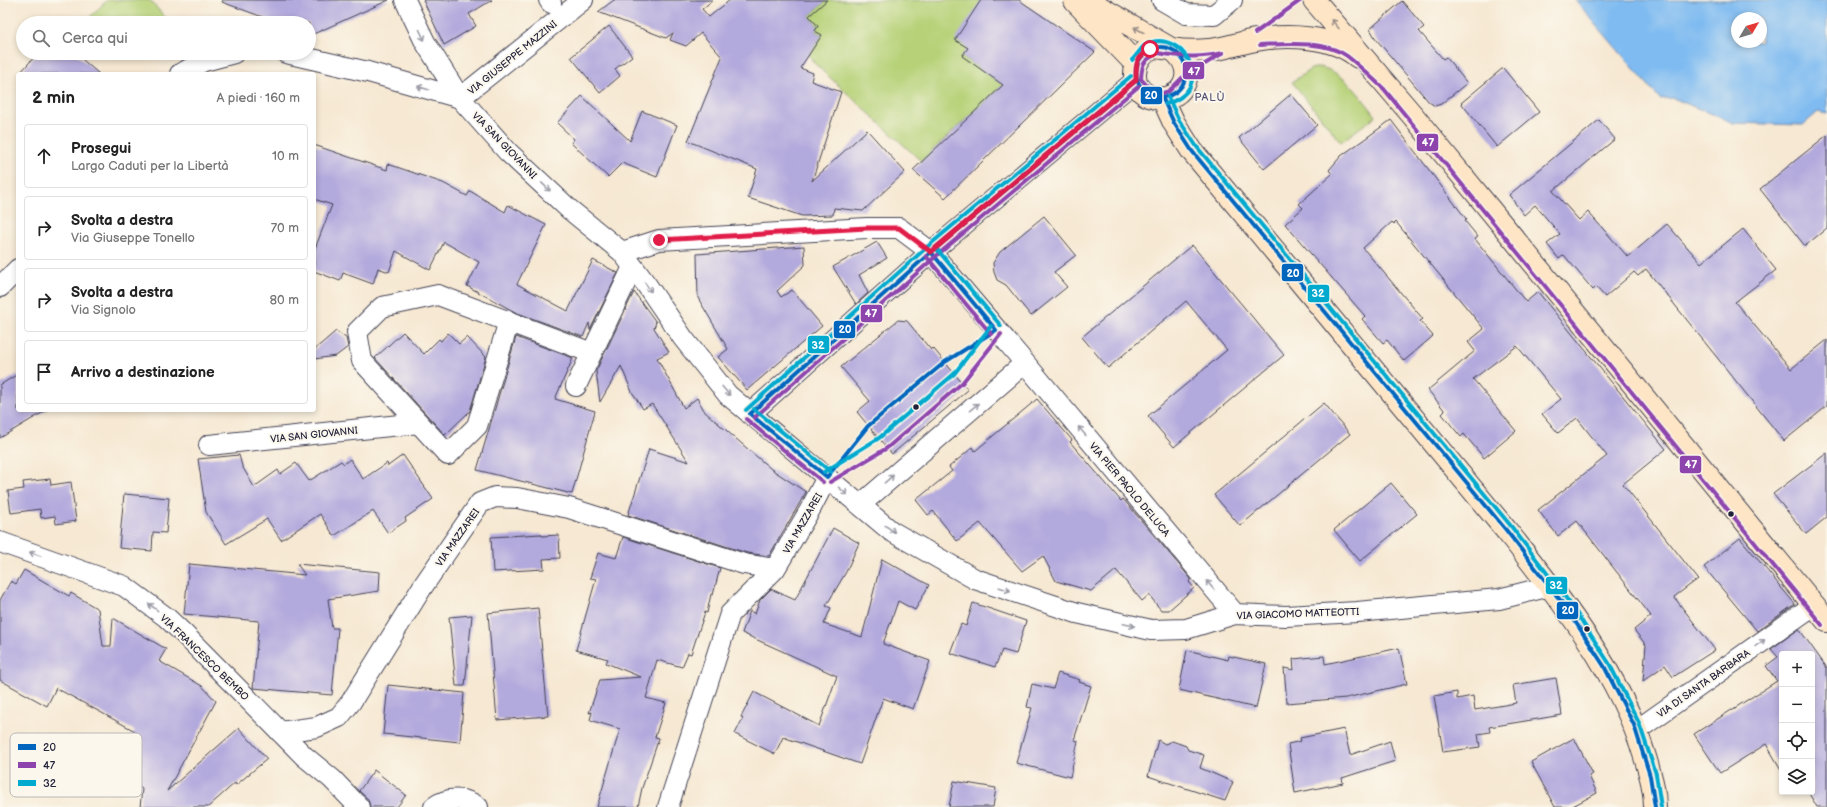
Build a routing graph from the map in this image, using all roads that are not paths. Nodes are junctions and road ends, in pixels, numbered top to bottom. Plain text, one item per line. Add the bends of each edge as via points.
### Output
1 (405, 0) edge
2 (583, 0) edge
3 (1074, 0) edge
4 (1087, 0) edge
5 (1162, 0) edge
6 (1232, 0) edge
7 (1314, 0) edge
8 (1173, 50) junction
9 (208, 60) edge
10 (316, 60) edge
11 (184, 72) edge
12 (1136, 72) junction
13 (1388, 85) junction
14 (460, 98) junction
15 (1163, 99) junction
16 (931, 252) junction
17 (627, 259) junction
18 (16, 271) edge
19 (0, 287) edge
20 (509, 321) junction
21 (592, 353) junction
22 (1025, 363) junction
23 (576, 386) dead end
24 (750, 414) junction
25 (419, 423) junction
26 (209, 445) dead end
27 (827, 477) junction
28 (860, 505) junction
29 (0, 542) edge
30 (776, 569) junction
31 (1550, 586) junction
32 (1820, 613) edge
33 (1235, 614) junction
34 (1637, 730) junction
35 (280, 732) junction
36 (359, 807) edge
37 (434, 807) edge
38 (478, 807) edge
39 (668, 807) edge
40 (1655, 807) edge

1 -> 14 street, VIA SAN GIOVANNI via 425,42
2 - 14 street, VIA GIUSEPPE MAZZINI
3 - 12 main road
8 -> 4 main road
5 - 6 street via 1186,14 1214,15
13 -> 7 main road
8 - 12 main road via 1157,47 1150,49 1143,54
8 - 13 main road via 1210,50 1264,39 1298,37 1324,41 1350,50
8 - 15 main road via 1184,61 1188,74 1186,83 1172,96
9 - 11 street
14 -> 10 street
12 - 15 main road via 1141,90 1148,96
12 - 16 street
13 - 32 main road
14 -> 17 street, VIA SAN GIOVANNI via 508,152
15 - 31 main road via 1192,152 1462,476
16 - 17 street, VIA PIER PAOLO DELUCA via 899,228 867,228 659,240
16 - 22 street, VIA PIER PAOLO DELUCA
16 - 24 street
17 - 21 street
17 -> 24 street, VIA SAN GIOVANNI via 683,338 728,395
18 - 19 street
20 - 21 street
20 - 25 street via 477,426 448,455
20 - 25 street via 438,295 382,307 357,332 362,362
21 - 23 street
28 -> 22 street
33 -> 22 street, VIA PIER PAOLO DELUCA
24 - 27 street, VIA SAN GIOVANNI
25 - 26 street, VIA SAN GIOVANNI
27 -> 28 street, VIA GIACOMO MATTEOTTI
27 - 30 street, VIA MAZZAREI
28 -> 33 street, VIA GIACOMO MATTEOTTI via 891,531 975,579 1077,613 1151,630 1186,629
35 -> 29 street, VIA FRANCESCO BEMBO via 172,622 124,586
30 - 35 street, VIA MAZZAREI via 744,564 569,508 517,498 495,497 480,503 423,586 352,702 339,717 317,727
30 - 39 street, VIA MAZZAREI via 730,614
31 - 33 street, VIA GIACOMO MATTEOTTI via 1499,599 1449,604 1286,616
31 - 34 main road via 1595,648
34 -> 32 street, VIA DI SANTA BARBARA
34 - 40 main road via 1655,791
35 - 36 street, VIA FRANCESCO BEMBO
37 - 38 street via 440,802 460,798

